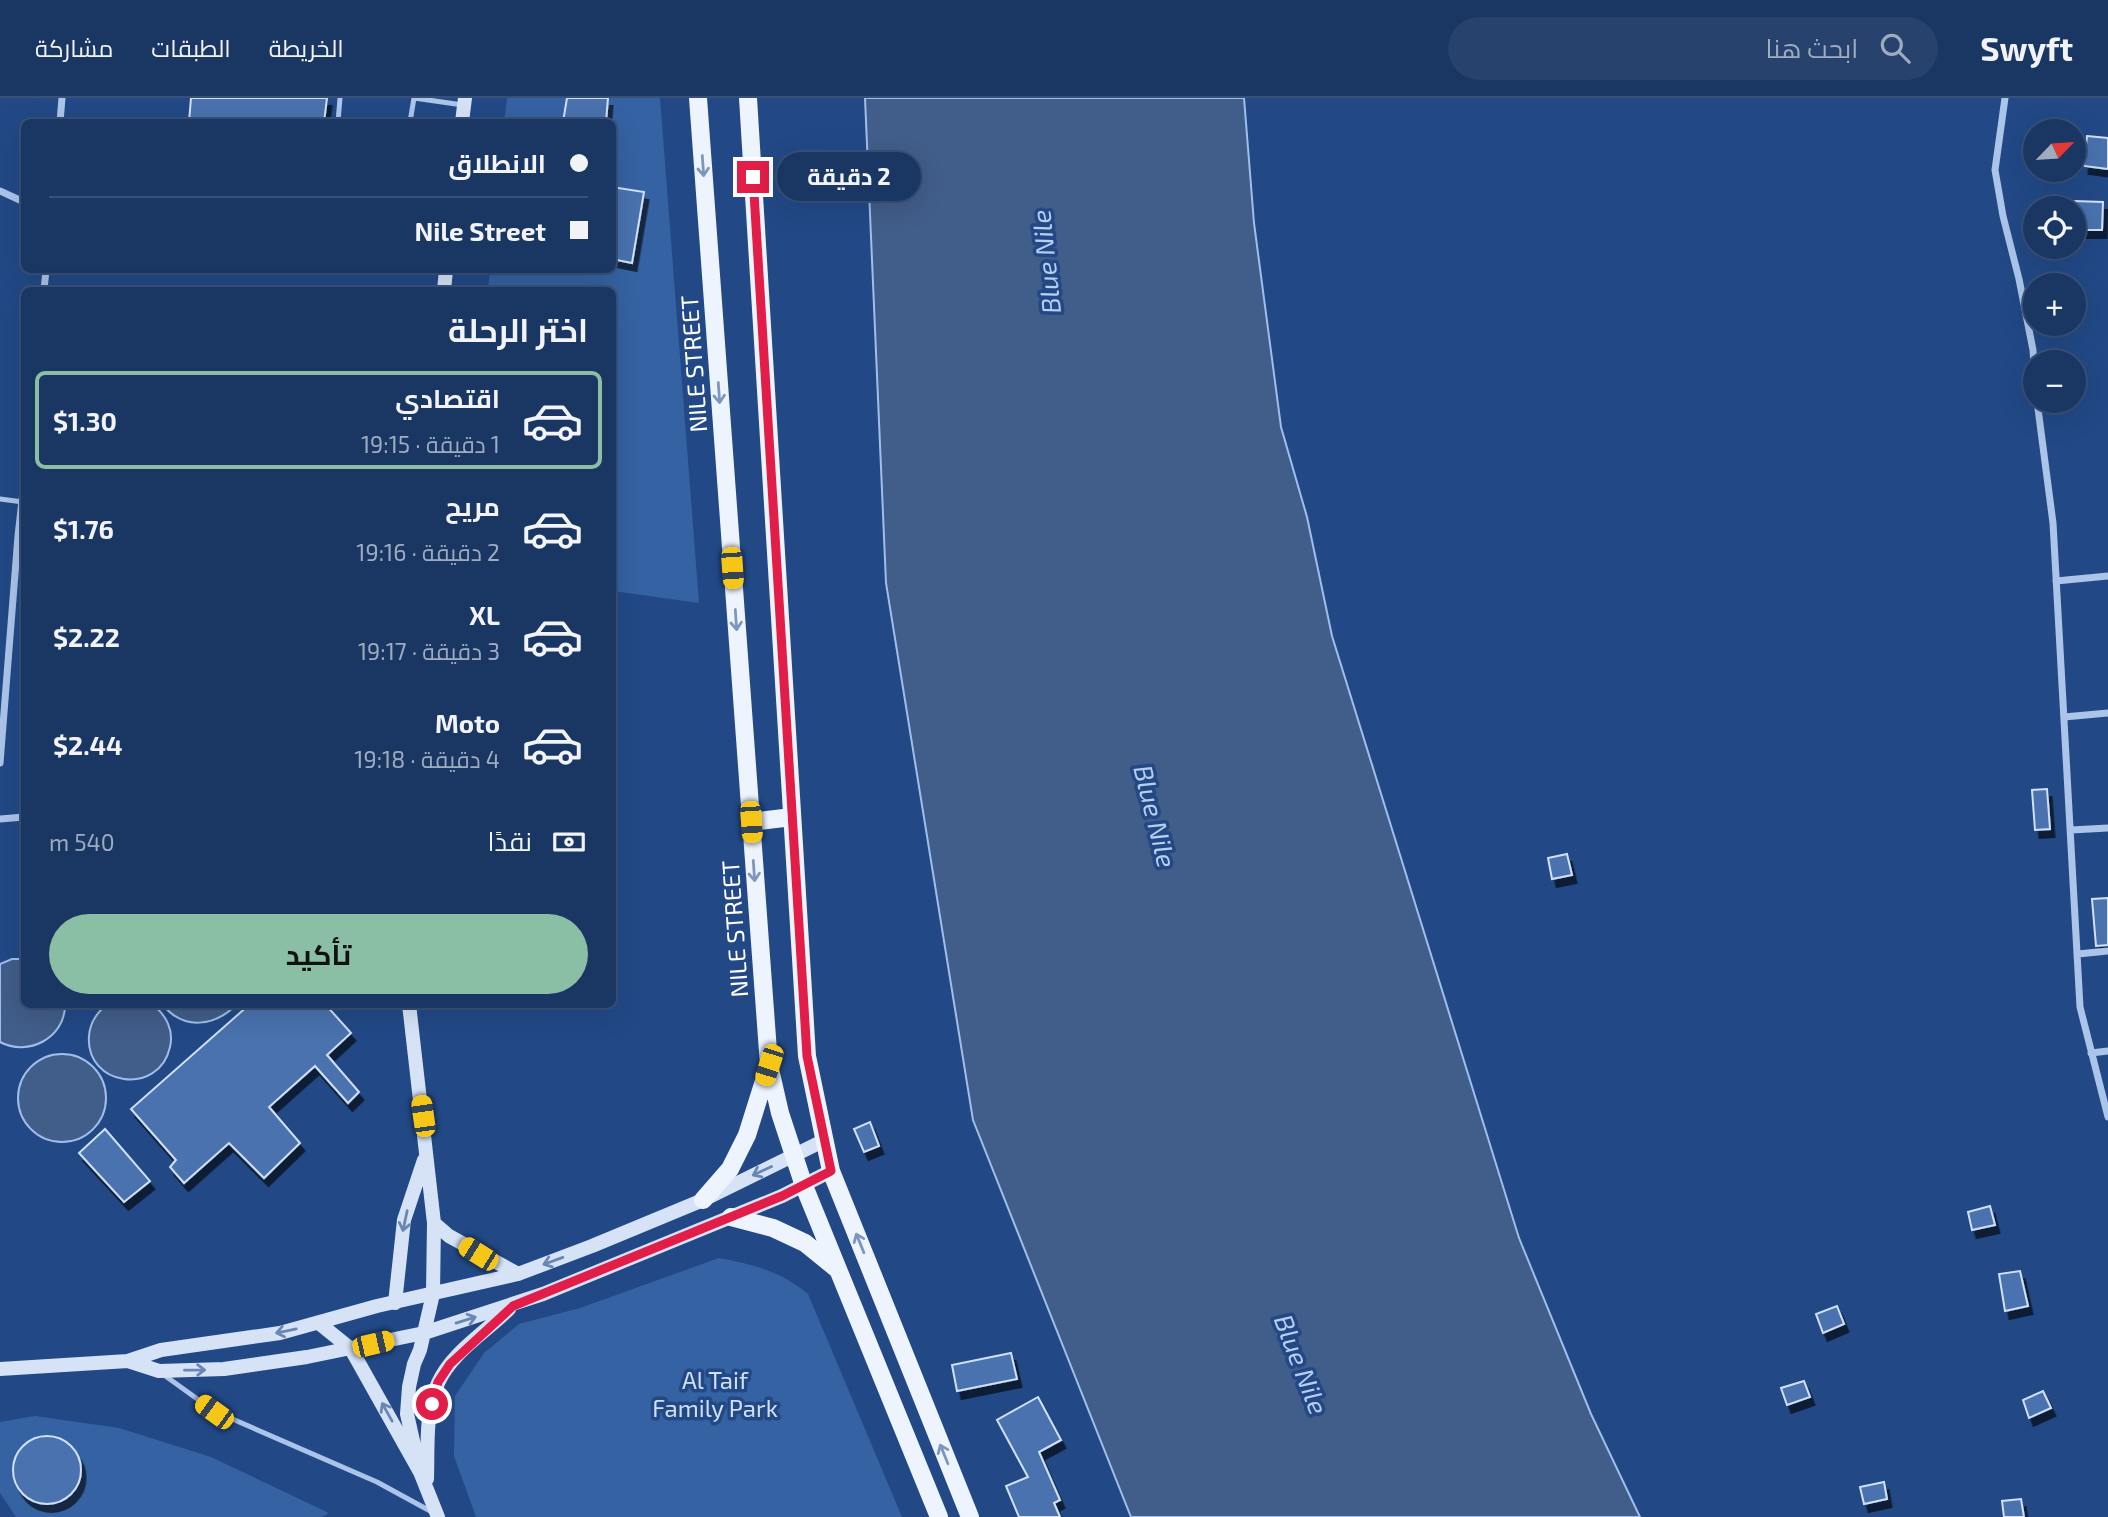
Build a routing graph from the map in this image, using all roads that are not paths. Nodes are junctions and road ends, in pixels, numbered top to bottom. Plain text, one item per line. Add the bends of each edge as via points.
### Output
1 (62, 98) edge
2 (340, 98) edge
3 (698, 98) edge
4 (748, 98) edge
5 (2005, 98) edge
6 (464, 102) edge
7 (60, 119) edge
8 (338, 119) edge
9 (410, 119) edge
10 (0, 191) edge
11 (21, 201) edge
12 (2033, 350) edge
13 (2039, 413) edge
14 (0, 499) edge
15 (21, 502) edge
16 (21, 525) edge
17 (2108, 576) edge
18 (2056, 580) junction
19 (2108, 713) edge
20 (2064, 717) junction
21 (0, 763) edge
22 (21, 817) edge
23 (792, 817) junction
24 (0, 819) edge
25 (751, 822) junction
26 (2108, 828) edge
27 (2071, 830) junction
28 (2108, 951) edge
29 (2078, 954) junction
30 (409, 1008) edge
31 (2108, 1051) edge
32 (2091, 1053) junction
33 (769, 1065) junction
34 (2108, 1117) edge
35 (823, 1141) junction
36 (425, 1156) junction
37 (794, 1157) junction
38 (831, 1171) junction
39 (804, 1186) junction
40 (703, 1199) junction
41 (732, 1217) junction
42 (434, 1223) junction
43 (838, 1270) junction
44 (518, 1273) junction
45 (433, 1294) junction
46 (396, 1303) junction
47 (513, 1306) junction
48 (320, 1324) junction
49 (424, 1334) junction
50 (351, 1349) junction
51 (128, 1361) junction
52 (0, 1369) edge
53 (159, 1371) junction
54 (916, 1385) junction
55 (890, 1399) junction
56 (420, 1472) junction
57 (426, 1487) junction
58 (438, 1516) edge
59 (939, 1517) edge
60 (970, 1517) edge

1 - 7 street
2 - 8 lane
3 -> 25 main road, NILE STREET
4 - 23 main road
5 - 12 street via 1995,170
6 - 9 lane via 414,98
10 - 11 street
13 - 18 street
14 - 15 lane
16 - 21 street
17 - 18 street
18 - 20 street
19 - 20 street
20 - 27 street
22 - 24 street
23 - 25 main road
23 - 35 main road via 807,1056
25 -> 33 main road, NILE STREET
26 - 27 street
27 - 29 street
28 - 29 street
29 - 32 street via 2080,1007
30 - 36 main road
31 - 32 street
32 - 34 street
33 - 37 main road, NILE STREET
33 - 40 main road via 747,1135 730,1169
35 - 37 main road
35 - 38 main road
36 - 42 main road
36 -> 46 main road via 404,1220
37 - 39 main road, NILE STREET
37 -> 40 main road
38 - 39 main road
54 -> 38 main road
39 - 41 main road
39 - 43 main road, NILE STREET
40 -> 44 main road
41 - 43 main road via 805,1243
41 - 47 main road
42 - 44 main road via 478,1254
42 - 45 main road
43 - 55 main road, NILE STREET
44 - 45 main road
45 - 46 main road
45 - 49 main road
46 - 48 main road
49 -> 47 main road
47 - 57 main road via 450,1364 438,1382 429,1417
48 - 50 main road
48 -> 51 main road via 161,1350
49 - 50 main road
49 - 56 main road via 414,1364 407,1414
53 -> 50 main road via 224,1369
56 -> 50 main road
51 - 52 main road
51 - 53 main road
53 - 58 lane via 214,1412 377,1482
54 - 55 main road
60 -> 54 main road
55 - 59 main road, NILE STREET
56 - 57 main road
57 - 58 main road

